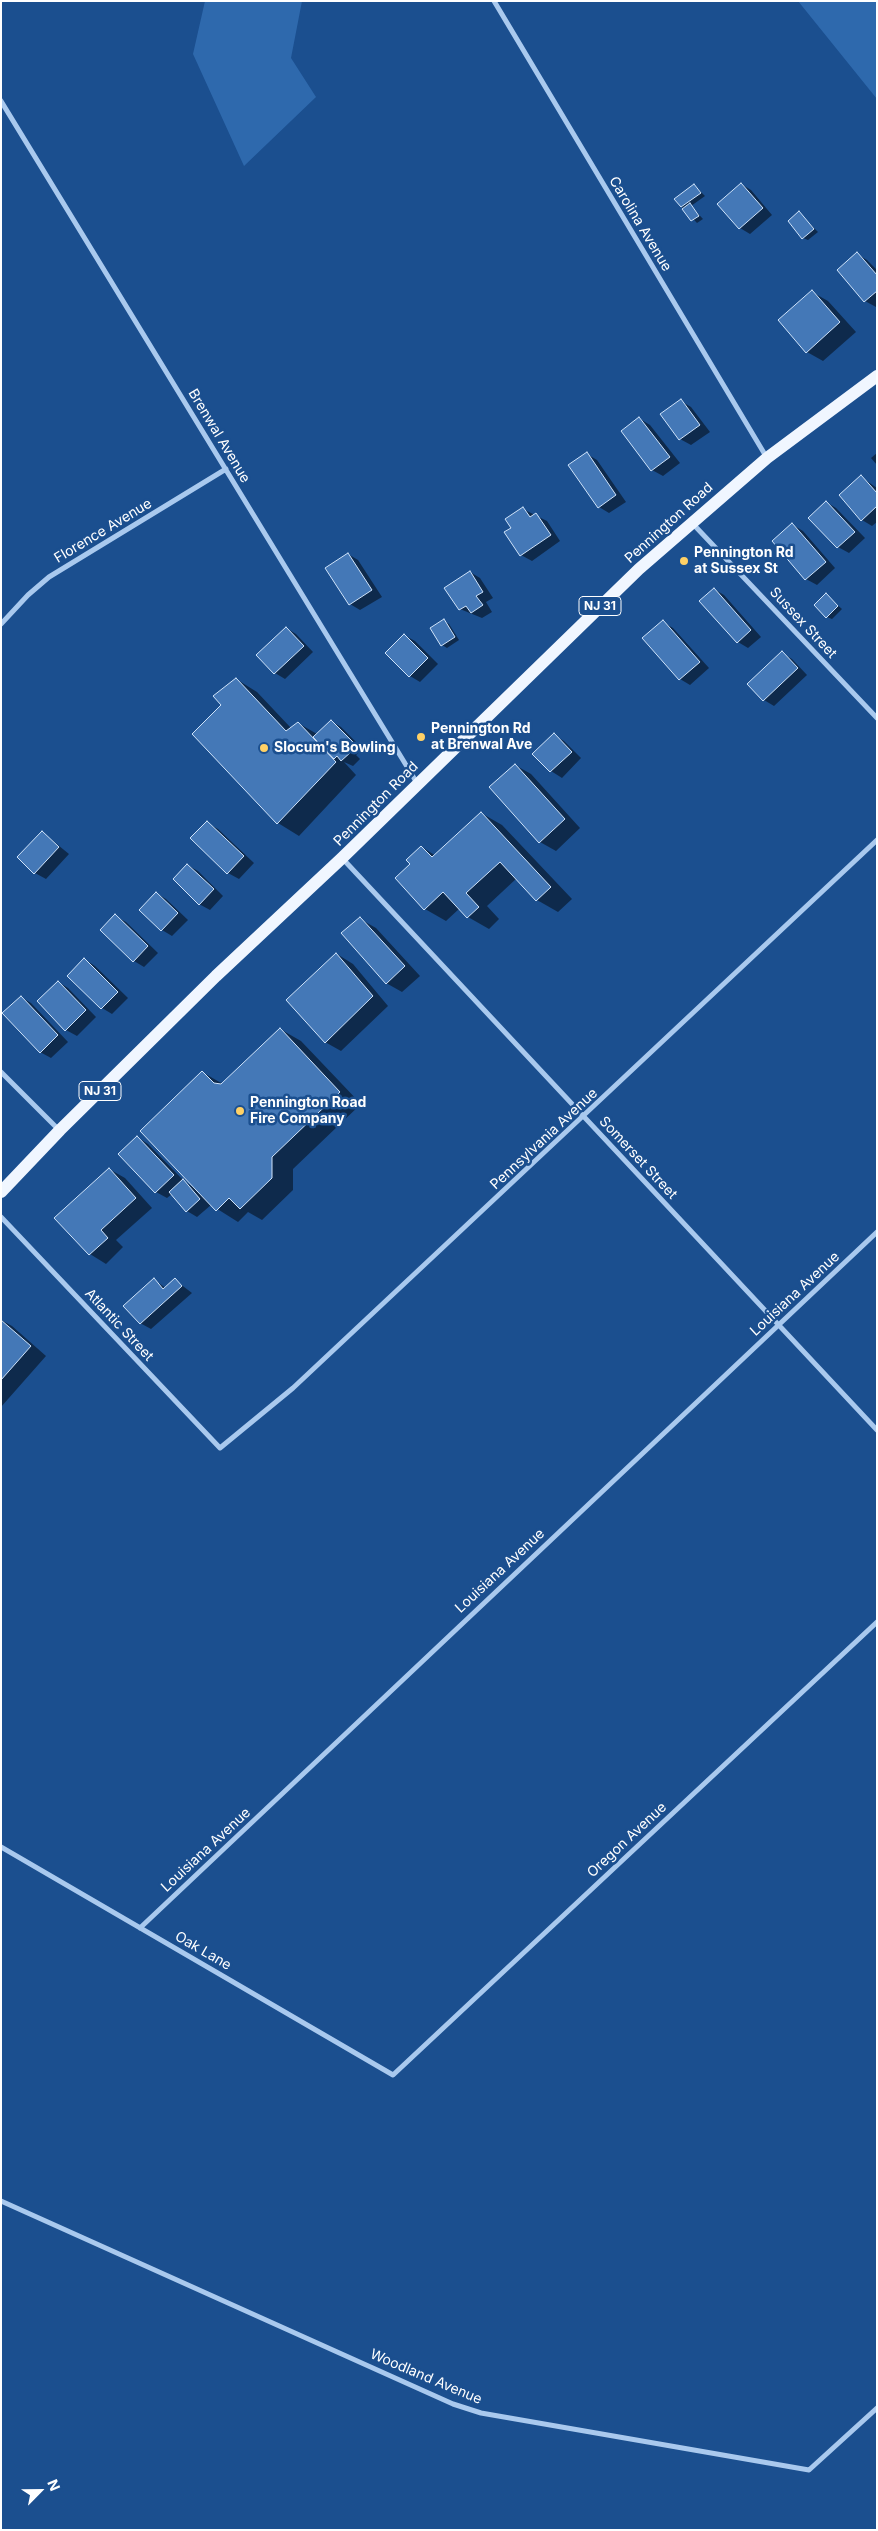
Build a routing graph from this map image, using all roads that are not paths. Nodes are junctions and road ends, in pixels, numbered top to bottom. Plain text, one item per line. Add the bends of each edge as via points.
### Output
1 (494, 1) edge
2 (1, 101) edge
3 (877, 376) edge
4 (767, 458) junction
5 (226, 469) junction
6 (691, 522) junction
7 (1, 624) edge
8 (877, 718) edge
9 (417, 784) junction
10 (877, 840) edge
11 (342, 858) junction
12 (1, 1072) edge
13 (584, 1117) junction
14 (60, 1130) junction
15 (1, 1192) edge
16 (1, 1217) edge
17 (877, 1232) edge
18 (778, 1325) junction
19 (877, 1430) edge
20 (220, 1448) joint
21 (877, 1622) edge
22 (1, 1847) edge
23 (140, 1928) junction
24 (394, 2075) joint
25 (1, 2201) edge
26 (877, 2408) edge

1 - 4 street, Carolina Avenue
2 - 5 street, Brenwal Avenue
3 - 4 main road, Pennington Road / NJ 31
4 - 6 main road, Pennington Road / NJ 31
5 - 7 street, Florence Avenue via 48,577
5 - 9 street, Brenwal Avenue
6 - 8 street, Sussex Street
6 - 9 main road, Pennington Road / NJ 31
9 - 11 main road, Pennington Road / NJ 31
10 - 13 street, Pennsylvania Avenue
11 - 13 street, Somerset Street
11 - 14 main road, Pennington Road / NJ 31 via 216,976
12 - 14 street
13 - 18 street, Somerset Street
13 - 20 street, Pennsylvania Avenue via 293,1388
14 - 15 main road, Pennington Road / NJ 31
16 - 20 street, Atlantic Street
17 - 18 street, Louisiana Avenue
18 - 19 street, Somerset Street
18 - 23 street, Louisiana Avenue
21 - 24 street, Oregon Avenue
22 - 23 street, Oak Lane
23 - 24 street, Oak Lane
25 - 26 street, Woodland Avenue via 453,2404 481,2413 809,2470

